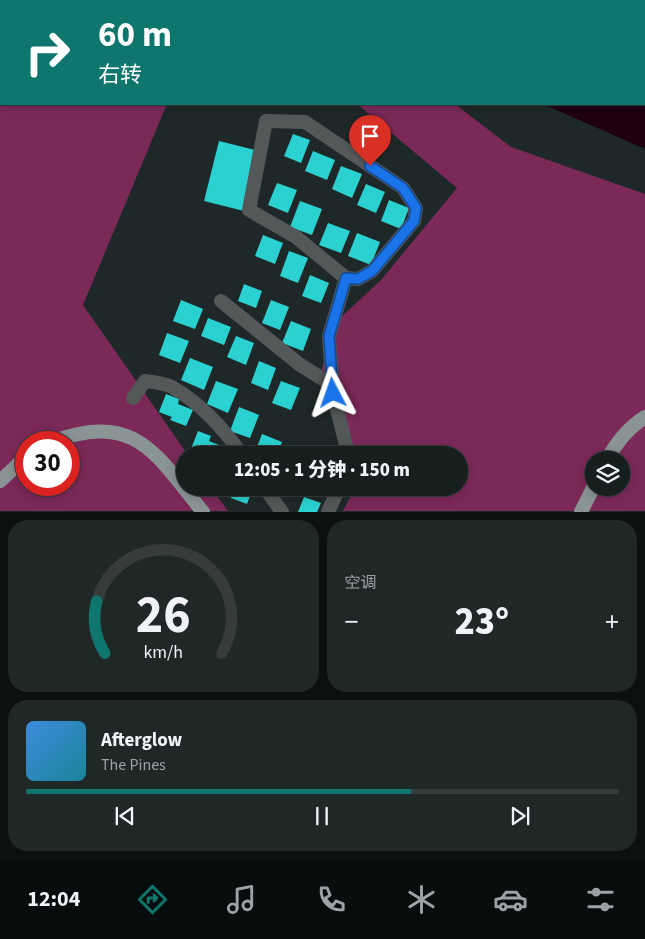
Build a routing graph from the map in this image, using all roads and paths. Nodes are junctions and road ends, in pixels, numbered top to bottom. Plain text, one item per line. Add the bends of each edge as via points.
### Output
1 (346, 278) junction
2 (220, 301) dead end
3 (332, 385) junction
4 (133, 398) dead end
5 (645, 416) edge
6 (80, 434) edge
7 (235, 446) edge
8 (347, 446) edge
9 (613, 451) edge
10 (15, 467) edge
11 (0, 481) edge
12 (271, 496) edge
13 (335, 496) edge
14 (589, 496) edge
15 (203, 512) edge
16 (282, 512) edge
17 (328, 512) edge
18 (581, 512) edge

1 - 1 street via 358,279 372,271 414,221 416,208 403,188 305,122 266,121 249,210 296,237
1 - 3 street via 329,336
2 - 3 street via 298,364
3 - 8 street
4 - 7 street via 145,381 170,386 204,412
5 - 9 highway via 622,436
6 - 15 highway via 100,431 123,434 146,445
10 - 11 highway
12 - 16 street
13 - 17 street
14 - 18 highway

